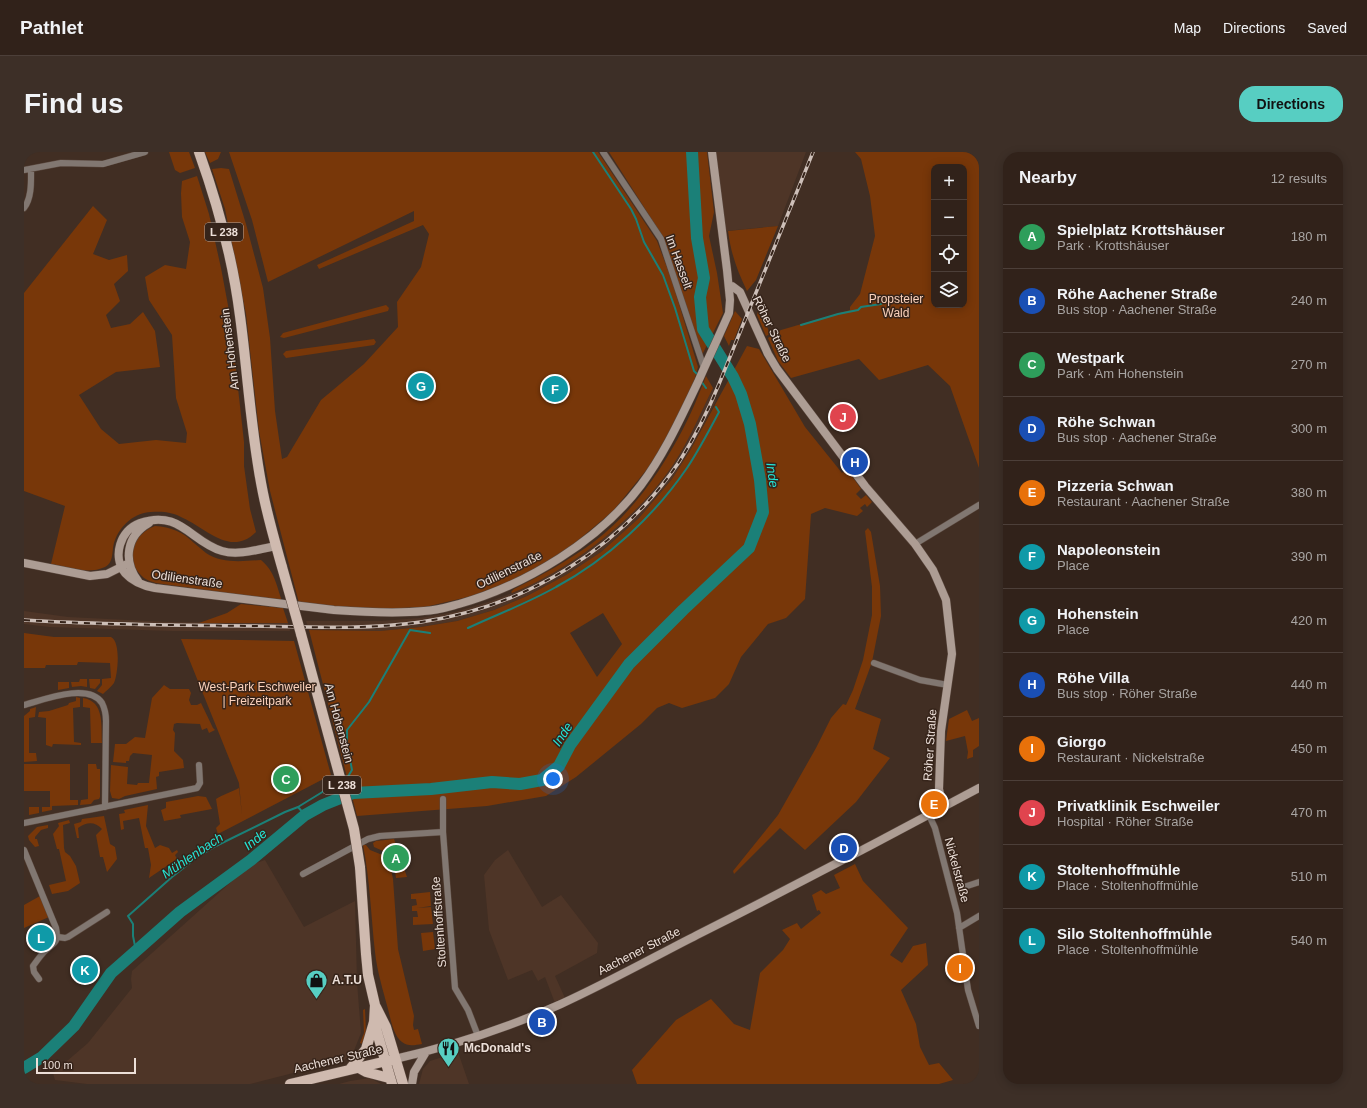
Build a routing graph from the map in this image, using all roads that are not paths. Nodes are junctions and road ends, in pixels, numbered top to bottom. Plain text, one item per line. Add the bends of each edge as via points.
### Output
1 (145, 152) edge
2 (199, 152) edge
3 (603, 152) edge
4 (712, 152) edge
5 (31, 169) junction
6 (24, 170) edge
7 (24, 208) edge
8 (729, 286) junction
9 (745, 300) junction
10 (729, 313) junction
11 (702, 371) junction
12 (979, 504) edge
13 (155, 520) junction
14 (915, 544) junction
15 (276, 546) junction
16 (24, 563) edge
17 (129, 563) junction
18 (121, 568) junction
19 (140, 584) junction
20 (874, 663) dead end
21 (948, 685) junction
22 (24, 705) edge
23 (199, 765) dead end
24 (979, 788) edge
25 (443, 799) dead end
26 (946, 806) junction
27 (105, 807) junction
28 (929, 815) junction
29 (24, 824) edge
30 (443, 832) junction
31 (24, 850) edge
32 (303, 874) dead end
33 (979, 882) edge
34 (964, 887) dead end
35 (107, 912) dead end
36 (979, 916) edge
37 (959, 928) junction
38 (58, 937) junction
39 (39, 979) dead end
40 (375, 1005) junction
41 (374, 1022) junction
42 (979, 1026) edge
43 (478, 1036) junction
44 (426, 1052) junction
45 (390, 1060) junction
46 (354, 1068) junction
47 (390, 1081) edge
48 (290, 1084) edge
49 (403, 1084) edge
50 (412, 1084) edge

1 - 5 street via 103,164 61,163
2 - 15 main road, Am Hohenstein / L 238 via 222,220 231,264 263,494
3 - 11 street, Im Hasselt via 661,239
4 - 8 main road
5 - 6 street
5 - 7 street via 31,184 27,205
8 - 9 main road, Röher Straße via 738,289
8 - 10 main road, Odilienstraße
9 - 10 main road via 735,303
9 - 14 main road, Röher Straße via 777,369 865,486
10 - 11 main road, Odilienstraße
11 - 19 main road, Odilienstraße via 663,452 641,485 616,513 593,534 559,558 526,577 473,600 425,612 356,612 155,588
12 - 14 street
13 - 15 main road via 171,521 213,547 229,552 237,553
13 - 17 main road via 137,532 128,552
13 - 18 main road via 139,523 127,532 119,549
14 - 21 main road, Röher Straße via 933,570 946,600 952,654
15 - 40 main road, Am Hohenstein / L 238, bridge via 358,848 368,975
16 - 18 main road via 90,576 107,574
17 - 18 main road
17 - 19 main road, Odilienstraße
18 - 19 main road, Odilienstraße
20 - 21 street via 920,680
21 - 26 main road, Röher Straße via 941,731 939,789
22 - 27 street via 76,693 91,696 101,702 106,722
23 - 27 street via 200,783 197,788
24 - 26 main road, Aachener Straße
25 - 30 street, Stoltenhoffstraße
26 - 28 main road, Aachener Straße
27 - 29 street
28 - 37 street, Nickelstraße
28 - 43 main road, Aachener Straße via 599,986 549,1009
30 - 32 street via 368,839
30 - 43 street, Stoltenhoffstraße via 455,988 468,1010
31 - 38 street
33 - 34 street
35 - 38 street via 68,937
36 - 37 street
37 - 42 street, Nickelstraße via 969,993
38 - 39 street via 33,966
40 - 41 main road, Am Hohenstein / L 238
40 - 45 main road, Am Hohenstein / L 238 via 386,1027
41 - 45 main road, Am Hohenstein / L 238
41 - 46 main road via 366,1049
43 - 44 main road, Aachener Straße
44 - 45 main road, Aachener Straße
44 - 50 main road via 414,1072
45 - 46 main road, Aachener Straße
45 - 47 main road, L 238
45 - 49 main road, L 238
46 - 47 main road
46 - 48 main road, Aachener Straße

